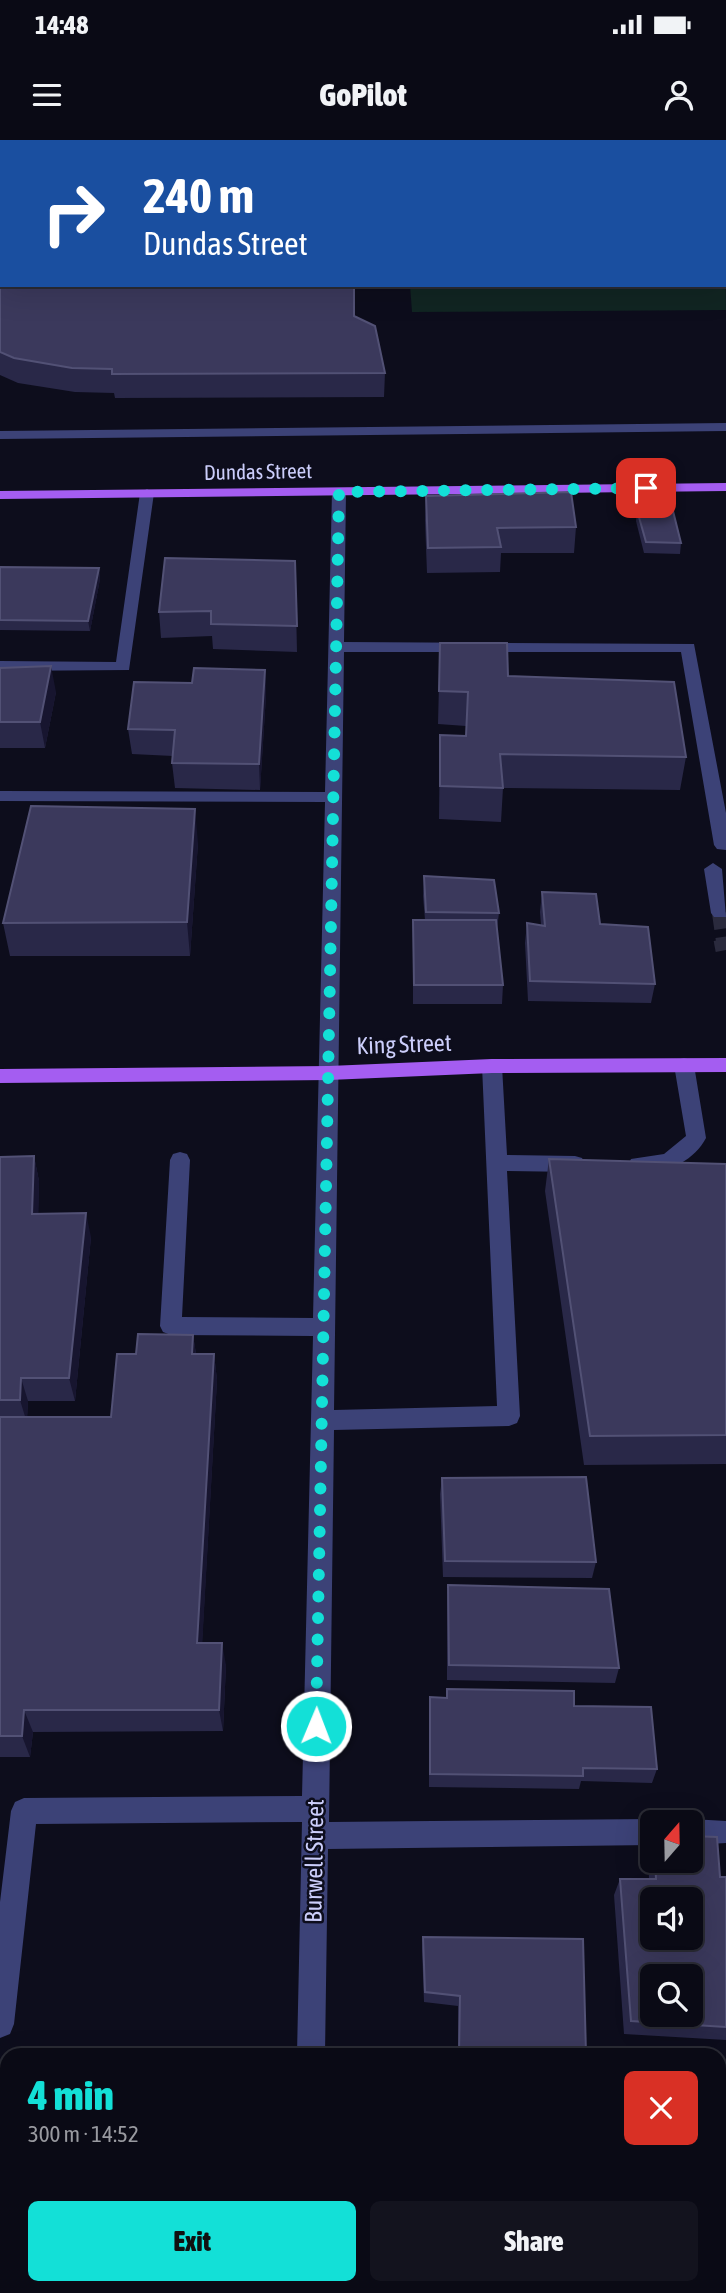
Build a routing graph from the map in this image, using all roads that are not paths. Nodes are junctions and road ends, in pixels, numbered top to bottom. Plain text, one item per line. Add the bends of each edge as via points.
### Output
1 (726, 427) edge
2 (0, 435) edge
3 (726, 487) edge
4 (339, 492) junction
5 (147, 493) junction
6 (0, 495) edge
7 (336, 647) junction
8 (0, 666) edge
9 (0, 796) edge
10 (333, 797) junction
11 (723, 845) dead end
12 (713, 869) dead end
13 (720, 913) dead end
14 (684, 1065) junction
15 (726, 1065) edge
16 (492, 1066) junction
17 (328, 1073) junction
18 (0, 1076) edge
19 (180, 1160) dead end
20 (496, 1163) junction
21 (589, 1164) edge
22 (616, 1165) edge
23 (323, 1326) junction
24 (321, 1420) junction
25 (315, 1822) junction
26 (640, 1832) edge
27 (704, 1832) edge
28 (720, 1832) dead end
29 (0, 2024) edge
30 (311, 2048) edge

1 - 2 street
3 - 4 main road, Dundas Street
4 - 5 main road, Dundas Street
4 - 7 street, Burwell Street
5 - 6 main road, Dundas Street
5 - 8 street via 123,667
7 - 10 street, Burwell Street
7 - 11 street via 688,648
9 - 10 street
10 - 17 street, Burwell Street
12 - 13 street
14 - 15 main road, King Street
14 - 16 main road, King Street
14 - 22 street via 696,1138 683,1155 656,1166
16 - 17 main road, King Street
16 - 20 street
17 - 18 main road, King Street
17 - 23 street, Burwell Street
19 - 23 street via 171,1326
20 - 21 street
20 - 24 street via 509,1416
23 - 24 street, Burwell Street
24 - 25 street, Burwell Street
25 - 26 street
25 - 29 street via 24,1811
25 - 30 street, Burwell Street
27 - 28 street

